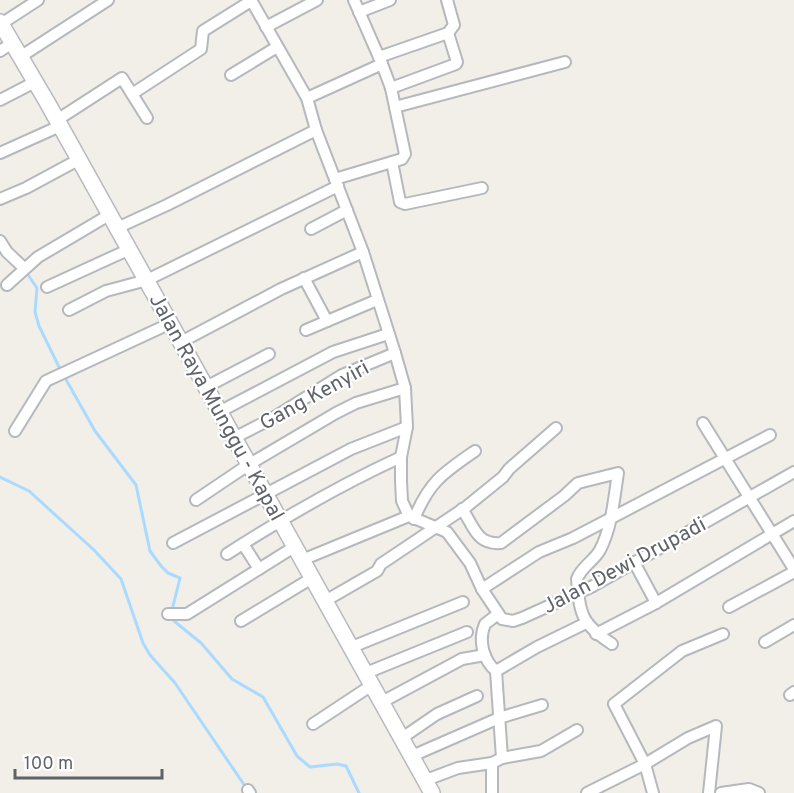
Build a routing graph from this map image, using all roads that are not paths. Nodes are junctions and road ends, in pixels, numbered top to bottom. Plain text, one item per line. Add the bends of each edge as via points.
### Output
1 (38, 0) edge
2 (108, 0) edge
3 (317, 0) edge
4 (354, 0) edge
5 (390, 0) edge
6 (447, 0) edge
7 (251, 1) edge
8 (359, 12) junction
9 (1, 23) edge
10 (266, 27) junction
11 (448, 33) junction
12 (277, 47) junction
13 (11, 50) edge
14 (381, 61) junction
15 (565, 62) dead end
16 (231, 75) dead end
17 (34, 82) junction
18 (391, 88) junction
19 (132, 94) junction
20 (307, 98) junction
21 (0, 100) edge
22 (395, 107) junction
23 (147, 118) dead end
24 (58, 123) junction
25 (316, 130) junction
26 (0, 153) edge
27 (78, 160) junction
28 (392, 162) junction
29 (336, 182) junction
30 (482, 188) dead end
31 (0, 199) edge
32 (347, 210) junction
33 (113, 221) junction
34 (311, 230) dead end
35 (0, 241) edge
36 (130, 249) junction
37 (363, 252) junction
38 (24, 268) junction
39 (304, 278) junction
40 (147, 280) junction
41 (7, 285) dead end
42 (47, 288) dead end
43 (377, 300) junction
44 (69, 310) dead end
45 (327, 321) junction
46 (171, 323) junction
47 (306, 330) dead end
48 (388, 334) junction
49 (182, 342) junction
50 (395, 353) junction
51 (269, 354) dead end
52 (206, 387) junction
53 (405, 388) junction
54 (219, 412) junction
55 (703, 423) dead end
56 (407, 427) junction
57 (556, 428) dead end
58 (15, 431) dead end
59 (770, 435) dead end
60 (234, 438) junction
61 (475, 451) dead end
62 (401, 457) junction
63 (726, 459) junction
64 (248, 465) junction
65 (794, 472) edge
66 (264, 495) junction
67 (750, 497) junction
68 (196, 500) dead end
69 (462, 509) junction
70 (412, 518) junction
71 (610, 519) junction
72 (279, 520) junction
73 (794, 521) edge
74 (435, 528) junction
75 (773, 534) junction
76 (173, 543) dead end
77 (243, 544) junction
78 (227, 554) dead end
79 (298, 554) junction
80 (634, 562) junction
81 (259, 569) junction
82 (794, 571) edge
83 (312, 578) junction
84 (482, 590) junction
85 (579, 593) junction
86 (325, 601) junction
87 (464, 602) dead end
88 (656, 603) junction
89 (729, 607) dead end
90 (168, 614) dead end
91 (498, 614) junction
92 (242, 621) dead end
93 (586, 623) junction
94 (794, 626) edge
95 (467, 632) dead end
96 (596, 634) junction
97 (723, 634) dead end
98 (765, 642) dead end
99 (612, 644) dead end
100 (352, 647) junction
101 (481, 655) junction
102 (496, 671) junction
103 (369, 679) junction
104 (477, 696) dead end
105 (382, 702) junction
106 (542, 705) dead end
107 (499, 718) junction
108 (313, 724) dead end
109 (578, 730) dead end
110 (402, 738) junction
111 (412, 756) junction
112 (497, 761) junction
113 (645, 764) junction
114 (431, 790) edge
115 (492, 793) edge
116 (588, 793) edge
117 (653, 793) edge
118 (710, 793) edge
119 (721, 793) edge
120 (759, 793) edge

1 - 9 street
2 - 13 street
3 - 10 street
4 - 8 street
5 - 8 street
6 - 11 street via 453,25
7 - 10 street
7 - 19 street via 203,31 201,49
8 - 14 street
9 - 13 street, Jalan Raya Munggu - Kapal
10 - 12 street
11 - 14 street
11 - 18 street via 456,64
12 - 16 street
12 - 20 street
13 - 17 street, Jalan Raya Munggu - Kapal
14 - 18 street
14 - 20 street
15 - 22 street
17 - 21 street
17 - 24 street, Jalan Raya Munggu - Kapal
18 - 22 street
19 - 23 street
19 - 24 street via 122,78
20 - 25 street
22 - 28 street via 405,154
24 - 26 street
24 - 27 street, Jalan Raya Munggu - Kapal
25 - 29 street
25 - 33 street
27 - 31 street
27 - 33 street, Jalan Raya Munggu - Kapal
28 - 29 street
28 - 30 street via 403,204
29 - 32 street
29 - 40 street
32 - 34 street
32 - 37 street
33 - 36 street, Jalan Raya Munggu - Kapal
33 - 38 street via 73,235
35 - 38 street
36 - 40 street, Jalan Raya Munggu - Kapal
36 - 42 street
37 - 39 street
37 - 43 street
38 - 41 street
39 - 45 street
39 - 49 street
40 - 44 street via 106,291
40 - 46 street, Jalan Raya Munggu - Kapal
43 - 45 street
43 - 48 street
45 - 47 street
46 - 49 street, Jalan Raya Munggu - Kapal
46 - 58 street via 46,381
48 - 50 street
48 - 54 street via 333,351
49 - 52 street, Jalan Raya Munggu - Kapal
50 - 53 street
50 - 60 street, Gang Kenyiri via 342,375
51 - 52 street
52 - 54 street, Jalan Raya Munggu - Kapal
53 - 56 street
53 - 64 street via 347,407
54 - 60 street, Jalan Raya Munggu - Kapal
55 - 63 street
56 - 62 street
56 - 66 street via 351,449
57 - 69 street
59 - 63 street
60 - 64 street, Jalan Raya Munggu - Kapal
61 - 70 street via 439,477
62 - 70 street via 402,501
62 - 72 street
63 - 67 street
63 - 71 street
64 - 66 street, Jalan Raya Munggu - Kapal
64 - 68 street
65 - 67 street, Jalan Dewi Drupadi
66 - 72 street, Jalan Raya Munggu - Kapal
66 - 76 street
67 - 75 street
67 - 80 street, Jalan Dewi Drupadi
69 - 71 street via 481,539 501,543 578,483 618,472
69 - 74 street
70 - 74 street
70 - 79 street
71 - 84 street via 539,552
71 - 85 street via 599,552 579,573
72 - 77 street
72 - 79 street, Jalan Raya Munggu - Kapal
73 - 75 street
74 - 84 street via 447,532 470,563
74 - 86 street via 381,564 377,571
75 - 82 street
75 - 88 street
77 - 78 street
77 - 81 street
79 - 81 street
79 - 83 street, Jalan Raya Munggu - Kapal
80 - 85 street, Jalan Dewi Drupadi
80 - 88 street
81 - 90 street via 187,614
82 - 89 street
83 - 86 street, Jalan Raya Munggu - Kapal
83 - 92 street
84 - 91 street
85 - 91 street, Jalan Dewi Drupadi via 513,621
85 - 93 street
86 - 100 street, Jalan Raya Munggu - Kapal
87 - 100 street
88 - 96 street
91 - 101 street via 484,624
93 - 96 street
93 - 102 street
94 - 98 street
95 - 103 street
96 - 99 street
97 - 113 street via 682,651 614,704
100 - 103 street, Jalan Raya Munggu - Kapal
101 - 102 street
101 - 105 street via 462,659
102 - 107 street
103 - 105 street, Jalan Raya Munggu - Kapal
103 - 108 street
104 - 110 street via 437,714
105 - 110 street, Jalan Raya Munggu - Kapal
106 - 107 street
107 - 111 street
107 - 112 street
109 - 112 street via 541,751
110 - 111 street, Jalan Raya Munggu - Kapal
111 - 114 street, Jalan Raya Munggu - Kapal
112 - 114 street via 458,768
112 - 115 street
113 - 116 street
113 - 117 street
113 - 118 street via 716,726
119 - 120 street via 749,789

